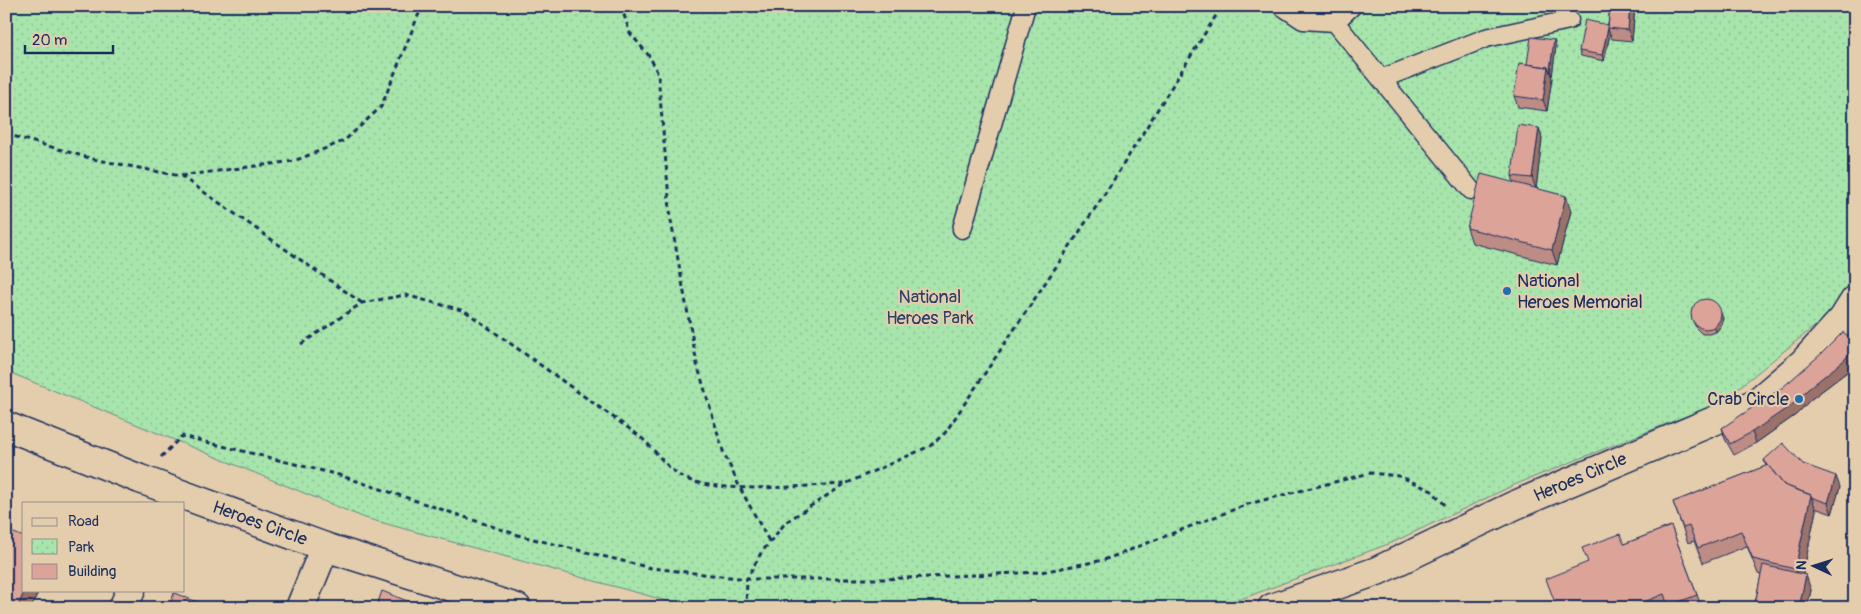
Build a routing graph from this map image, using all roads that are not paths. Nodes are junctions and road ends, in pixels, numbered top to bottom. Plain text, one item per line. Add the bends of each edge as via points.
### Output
1 (1026, 6) edge
2 (1282, 6) edge
3 (1352, 6) edge
4 (1569, 20) dead end
5 (1335, 22) junction
6 (1381, 78) junction
7 (1471, 190) dead end
8 (962, 229) dead end
9 (1855, 300) edge
10 (6, 426) edge
11 (171, 497) edge
12 (325, 547) junction
13 (130, 592) edge
14 (123, 608) edge
15 (300, 608) edge
16 (518, 608) edge
17 (1272, 608) edge

1 - 8 lane
2 - 5 lane via 1303,20
3 - 5 lane
4 - 6 lane via 1486,38
5 - 6 lane
6 - 7 lane
9 - 17 main road, Heroes Circle via 1843,319 1803,363 1756,403 1466,527 1377,571
10 - 11 main road, Heroes Circle via 140,479
11 - 12 main road, Heroes Circle
12 - 15 main road
12 - 16 main road, Heroes Circle
13 - 14 main road

